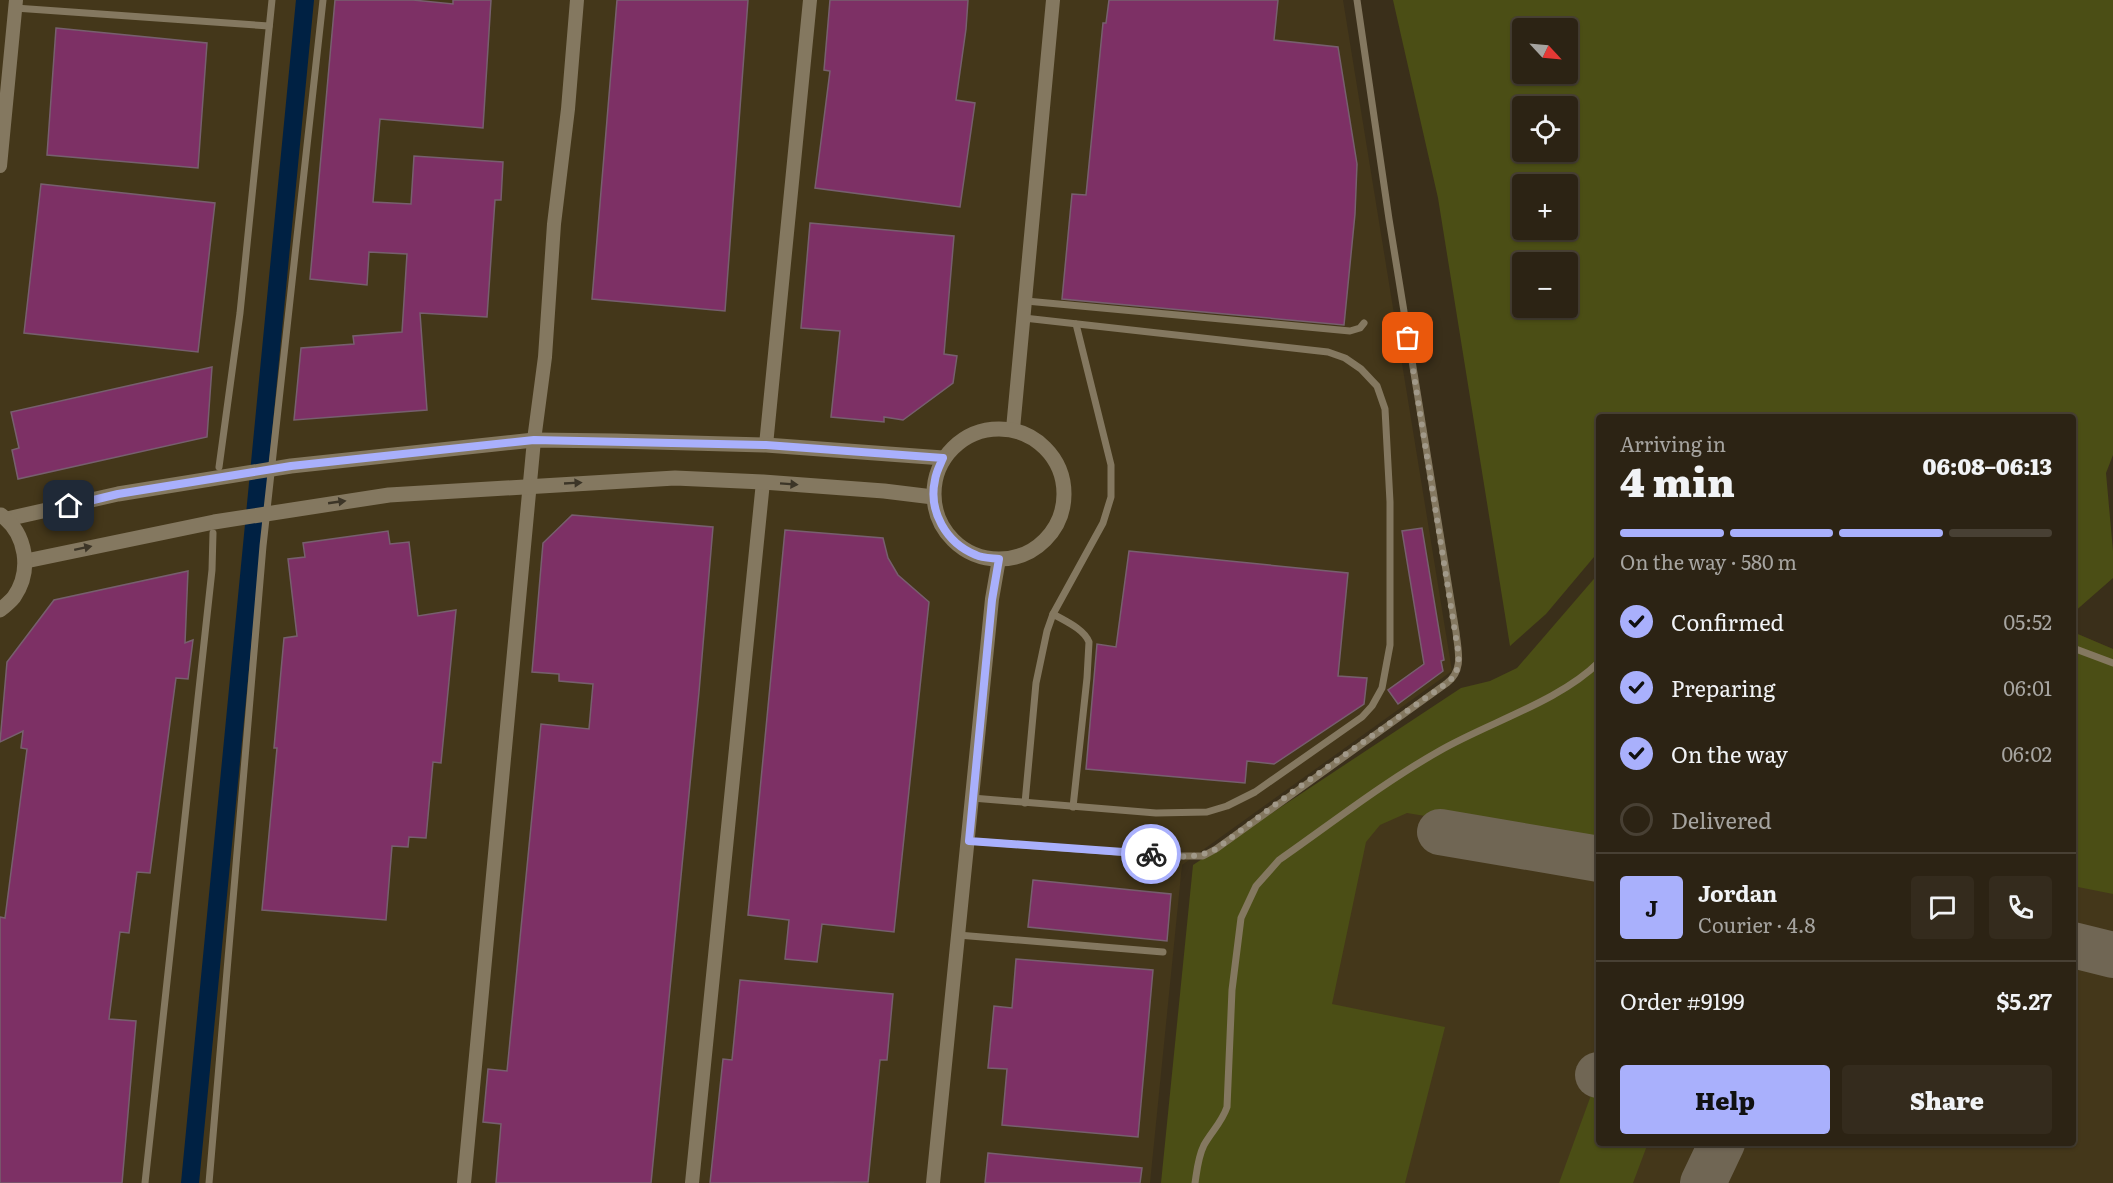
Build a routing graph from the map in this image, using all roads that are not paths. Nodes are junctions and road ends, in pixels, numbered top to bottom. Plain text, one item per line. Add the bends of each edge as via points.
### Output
1 (272, 0) edge
2 (323, 0) edge
3 (577, 0) edge
4 (810, 0) edge
5 (1053, 0) edge
6 (1357, 0) edge
7 (15, 4) edge
8 (0, 7) edge
9 (269, 26) junction
10 (0, 166) edge
11 (1026, 301) junction
12 (1024, 318) junction
13 (1364, 323) dead end
14 (1076, 324) junction
15 (1013, 429) junction
16 (534, 440) junction
17 (766, 445) junction
18 (943, 458) junction
19 (219, 472) junction
20 (763, 482) junction
21 (531, 486) junction
22 (933, 497) junction
23 (4, 517) edge
24 (213, 527) junction
25 (999, 559) junction
26 (26, 561) junction
27 (0, 610) edge
28 (1053, 614) junction
29 (2076, 649) edge
30 (2113, 663) edge
31 (1596, 665) edge
32 (972, 798) junction
33 (1025, 803) junction
34 (1073, 807) junction
35 (969, 841) junction
36 (958, 935) junction
37 (1163, 952) dead end
38 (145, 1183) edge
39 (209, 1183) edge
40 (464, 1183) edge
41 (692, 1183) edge
42 (933, 1183) edge
43 (1195, 1183) edge

1 - 9 lane
2 - 39 lane via 263,546
3 - 16 street
4 - 17 street
5 - 11 street
6 - 35 lane via 1455,632 1457,674 1203,856
7 - 8 street
7 - 9 lane
7 - 10 street
9 - 19 lane via 240,313
11 - 12 street
11 - 13 lane via 1350,331
12 - 14 lane
12 - 15 street
14 - 28 lane via 1111,465 1111,497 1098,533
14 - 34 lane via 1328,352 1361,369 1377,386 1385,409 1390,502 1390,645 1382,688 1367,712 1256,792 1207,812
15 - 18 street via 973,433
15 - 25 street via 1031,436 1057,463 1064,481 1064,500 1051,534 1037,547 1020,556
16 - 17 street
16 - 19 street
16 - 21 street
17 - 18 street
18 - 22 street
19 - 23 street
21 -> 20 street via 675,478
20 -> 22 street
20 - 41 street
24 -> 21 street via 279,511 389,495
21 - 40 street
22 - 25 street via 939,522 955,543 976,556
23 - 26 street via 21,538
26 -> 24 street
24 - 38 lane via 212,570
25 - 32 street
26 - 27 street via 18,589
28 - 33 lane via 1036,683
28 - 34 lane via 1080,631 1089,642
29 - 30 lane
31 - 43 lane via 1557,693 1464,737 1414,766 1266,872 1241,918 1232,990 1227,1107 1200,1153
32 - 33 lane
32 - 35 street
33 - 34 lane
35 - 36 street
36 - 37 lane
36 - 42 street

